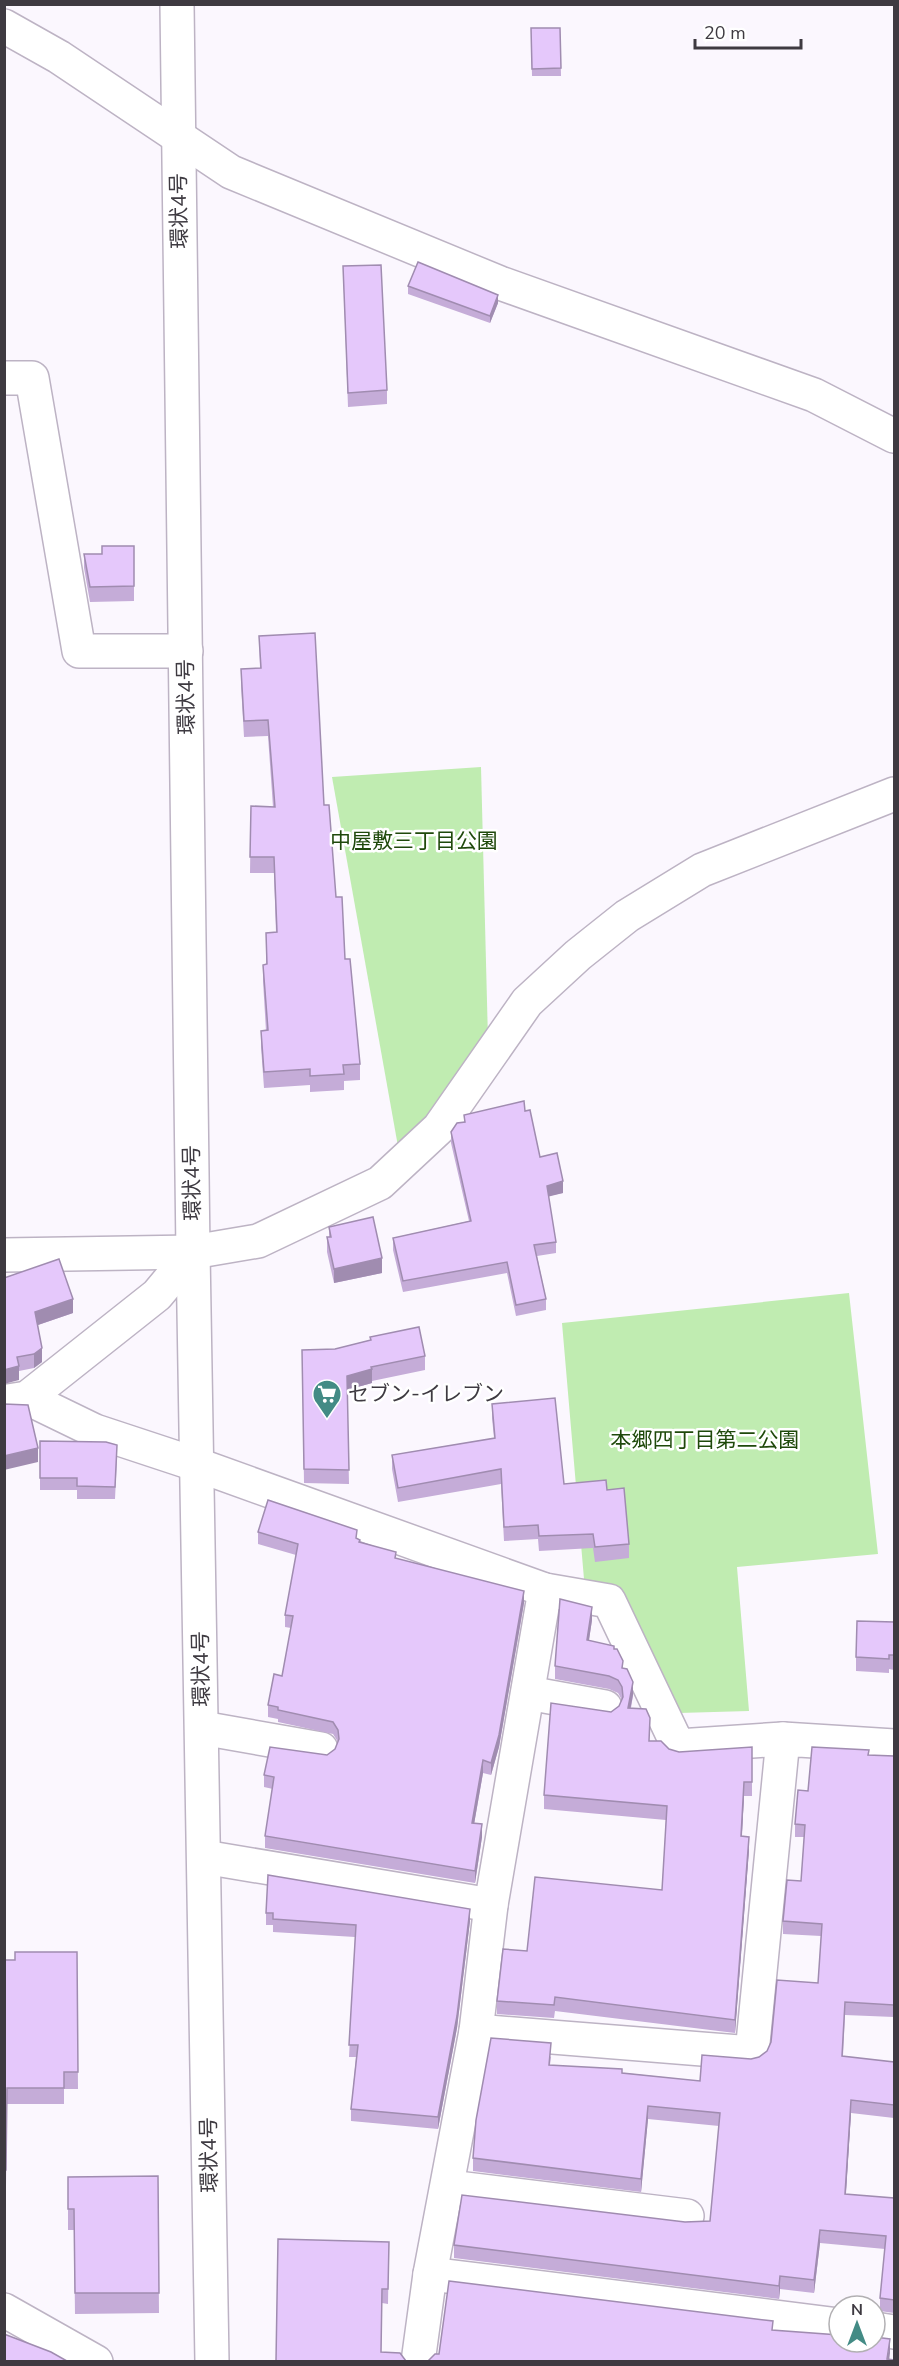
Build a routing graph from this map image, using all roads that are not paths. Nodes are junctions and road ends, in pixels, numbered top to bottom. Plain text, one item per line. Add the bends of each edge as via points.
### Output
1 (177, 4) edge
2 (4, 27) edge
3 (178, 137) junction
4 (4, 378) edge
5 (894, 436) edge
6 (186, 651) junction
7 (894, 794) edge
8 (193, 1252) junction
9 (4, 1256) edge
10 (16, 1400) edge
11 (198, 1465) junction
12 (545, 1590) junction
13 (528, 1693) junction
14 (605, 1707) dead end
15 (202, 1728) junction
16 (783, 1739) junction
17 (894, 1746) edge
18 (321, 1749) dead end
19 (204, 1857) junction
20 (491, 1905) junction
21 (476, 2031) junction
22 (449, 2187) junction
23 (687, 2216) dead end
24 (430, 2274) junction
25 (4, 2310) edge
26 (827, 2324) edge
27 (96, 2361) edge
28 (212, 2361) edge
29 (418, 2361) edge

1 - 3 street, 環状4号
2 - 3 street via 59,57
3 - 5 street via 242,177 500,283 814,395
3 - 6 street, 環状4号
4 - 6 street via 32,378 79,651
6 - 8 street, 環状4号
7 - 8 street via 702,870 627,915 527,1002 439,1128 380,1183 258,1241
8 - 9 street
8 - 10 street via 157,1295
8 - 11 street, 環状4号
10 - 11 street
11 - 12 street
11 - 15 street, 環状4号
12 - 13 street
12 - 16 street via 609,1601 678,1746
13 - 14 street
13 - 20 street
15 - 18 street
15 - 19 street, 環状4号
16 - 17 street
16 - 21 street via 752,2053
19 - 20 street
19 - 28 street, 環状4号
20 - 21 street
21 - 22 street
22 - 23 street
22 - 24 street
24 - 26 street
24 - 29 street
25 - 27 street

